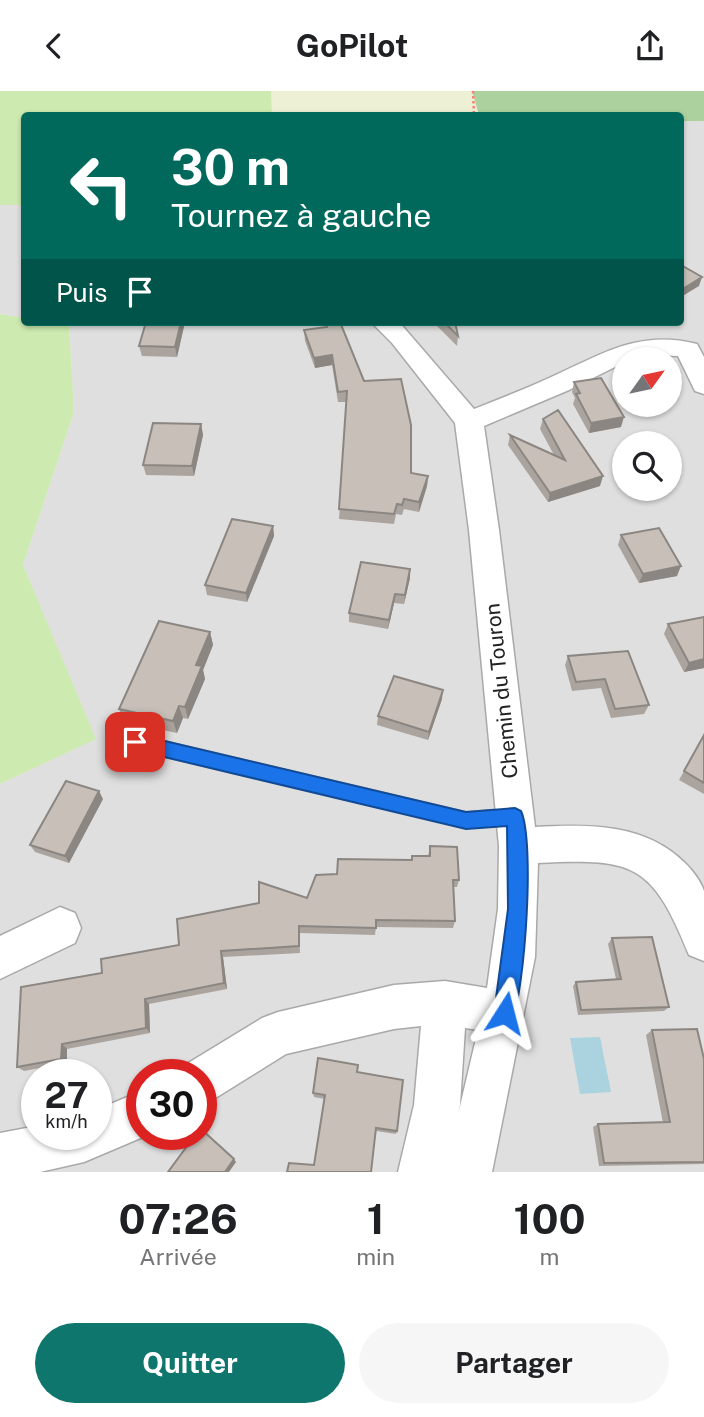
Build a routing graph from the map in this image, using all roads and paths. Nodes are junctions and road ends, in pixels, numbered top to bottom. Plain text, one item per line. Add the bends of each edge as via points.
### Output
1 (473, 91) edge
2 (474, 112) edge
3 (389, 326) edge
4 (704, 385) edge
5 (469, 421) junction
6 (135, 742) dead end
7 (516, 831) junction
8 (60, 928) dead end
9 (704, 940) edge
10 (0, 958) edge
11 (445, 1003) junction
12 (505, 1013) junction
13 (217, 1071) edge
14 (33, 1150) edge
15 (0, 1157) edge
16 (422, 1172) edge
17 (468, 1172) edge

1 - 2 path
3 - 5 street
4 - 5 street via 688,350 665,344 622,353
5 - 7 street, Chemin du Touron
6 - 7 lane
7 - 9 street via 627,848 651,859 675,881
7 - 12 street, Chemin du Touron via 518,909
8 - 10 street
11 - 12 street
11 - 13 street via 394,1007 278,1034
11 - 16 street via 437,1105
12 - 17 street, Chemin du Touron
14 - 15 street

